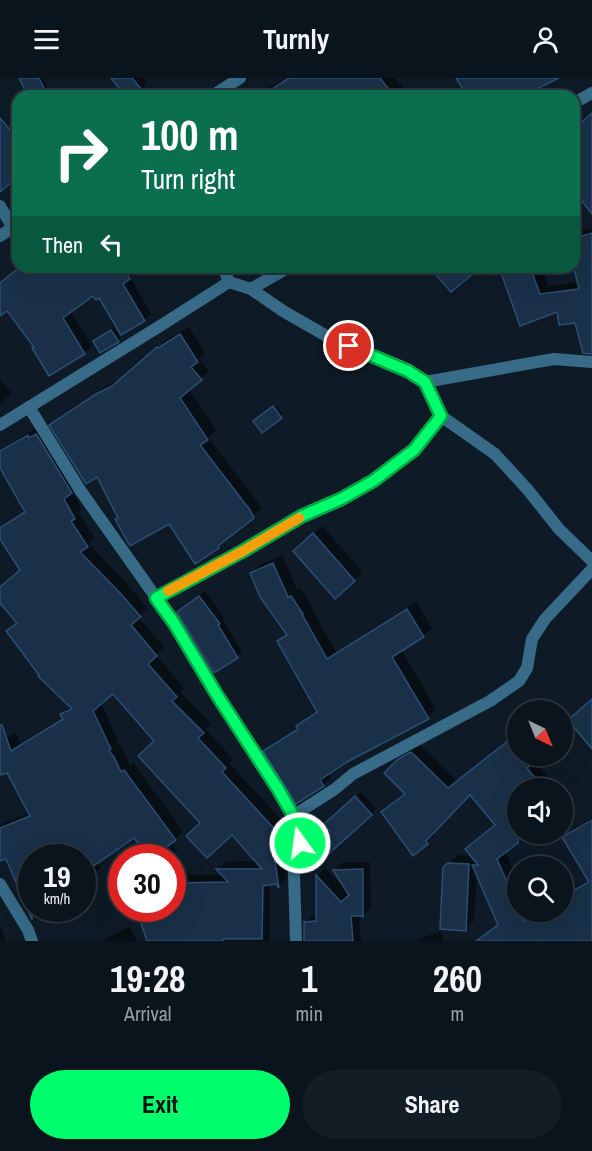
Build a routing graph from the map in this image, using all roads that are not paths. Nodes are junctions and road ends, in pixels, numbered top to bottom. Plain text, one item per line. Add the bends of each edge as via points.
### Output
1 (240, 78) edge
2 (221, 90) edge
3 (0, 206) edge
4 (12, 222) edge
5 (225, 273) edge
6 (279, 273) edge
7 (229, 282) junction
8 (251, 289) junction
9 (592, 362) edge
10 (425, 382) junction
11 (29, 407) junction
12 (441, 416) junction
13 (0, 425) edge
14 (592, 561) edge
15 (592, 569) edge
16 (156, 598) junction
17 (293, 816) junction
18 (0, 885) edge
19 (32, 941) edge
20 (296, 941) edge

1 - 2 street
3 - 4 street
5 - 7 street
6 - 8 street
7 - 8 street
7 - 11 street
8 - 10 street via 330,338
9 - 10 street via 554,359
10 - 12 street
11 - 13 street
11 - 16 street
12 - 14 street via 495,454
12 - 16 street via 414,450 373,481
15 - 17 street via 532,639 527,668 519,681 490,701 353,774
16 - 17 street
17 - 20 street via 300,843 294,873
18 - 19 street

